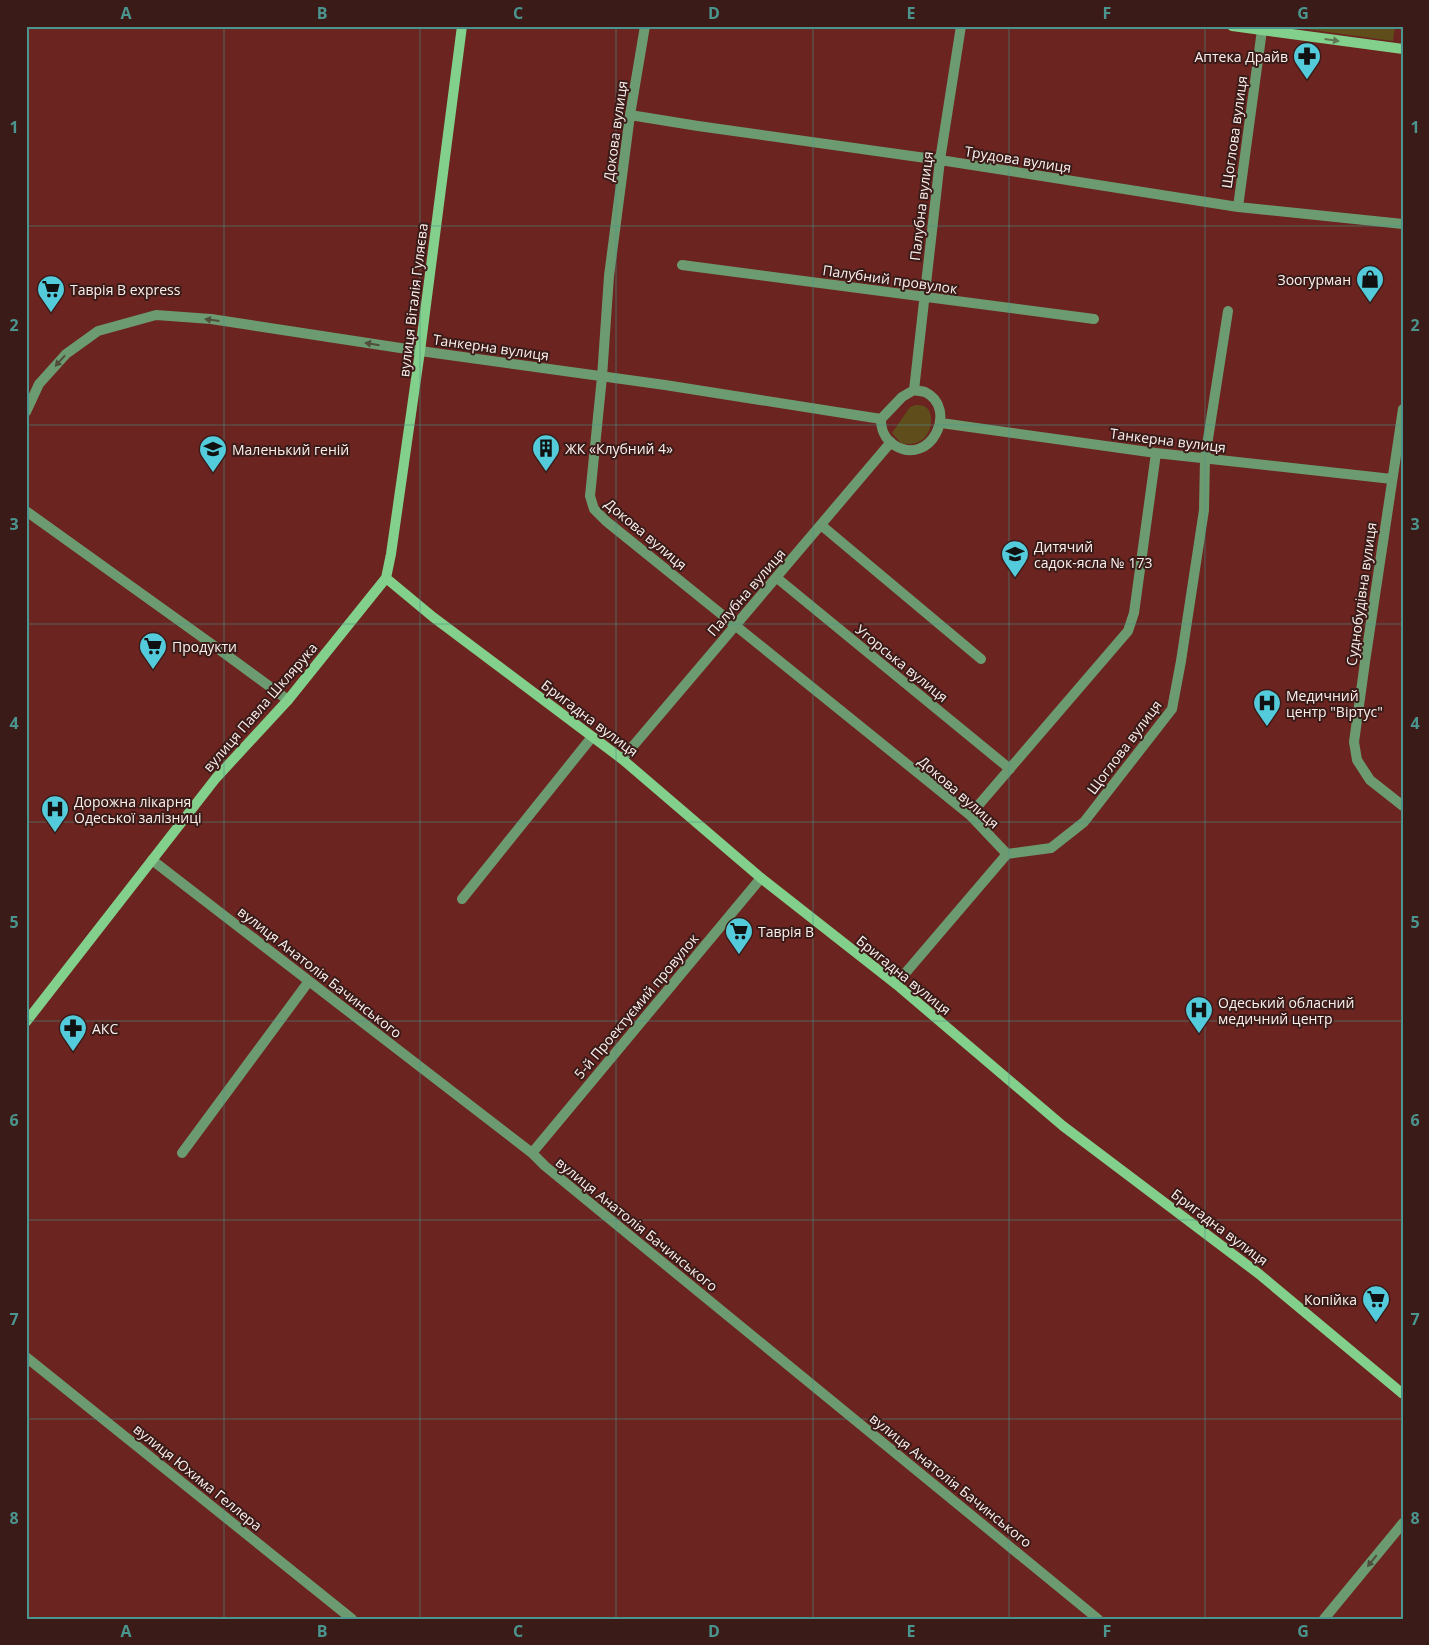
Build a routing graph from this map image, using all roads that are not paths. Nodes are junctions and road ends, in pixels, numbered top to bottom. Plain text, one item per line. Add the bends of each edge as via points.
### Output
1 (462, 26) edge
2 (645, 26) edge
3 (961, 26) edge
4 (1232, 26) edge
5 (1262, 30) junction
6 (1403, 49) edge
7 (630, 115) junction
8 (940, 160) junction
9 (1238, 207) junction
10 (1403, 224) edge
11 (682, 265) dead end
12 (923, 298) junction
13 (1228, 311) dead end
14 (1094, 319) dead end
15 (420, 351) junction
16 (602, 377) junction
17 (914, 390) junction
18 (1403, 409) edge
19 (26, 412) edge
20 (881, 419) junction
21 (941, 424) junction
22 (891, 442) junction
23 (1156, 453) junction
24 (1205, 458) junction
25 (1392, 479) junction
26 (26, 511) edge
27 (821, 525) junction
28 (386, 578) junction
29 (776, 578) junction
30 (735, 625) junction
31 (981, 659) dead end
32 (288, 700) junction
33 (592, 737) junction
34 (622, 759) junction
35 (1010, 769) junction
36 (1403, 806) edge
37 (970, 816) junction
38 (1007, 854) junction
39 (152, 860) junction
40 (761, 878) junction
41 (462, 898) dead end
42 (309, 981) junction
43 (896, 984) junction
44 (26, 1022) edge
45 (182, 1153) dead end
46 (532, 1153) junction
47 (26, 1357) edge
48 (1403, 1394) edge
49 (1403, 1523) edge
50 (352, 1619) edge
51 (1098, 1619) edge
52 (1324, 1619) edge

1 - 15 street, вулиця Віталія Гуляєва
2 - 7 street, Докова вулиця
3 - 8 street, Палубна вулиця
4 - 5 street
5 -> 6 street
5 - 9 street, Щоглова вулиця
7 - 8 street, Трудова вулиця
7 - 16 street, Докова вулиця via 609,276
8 - 9 street, Трудова вулиця
8 - 12 street, Палубна вулиця
9 - 10 street, Трудова вулиця
11 - 12 street, Палубний провулок
12 - 14 street, Палубний провулок
12 - 17 street, Палубна вулиця
13 - 24 street, Щоглова вулиця
15 - 16 street, Танкерна вулиця
15 -> 19 street, Танкерна вулиця via 211,319 156,315 98,331 66,354 39,384
15 - 28 street, вулиця Віталія Гуляєва
16 - 20 street, Танкерна вулиця
16 - 30 street, Докова вулиця via 590,496 594,509
17 - 20 street via 902,397
17 - 21 street via 925,392 935,400
18 - 25 street, Суднобудівна вулиця
20 - 22 street via 881,430
21 - 22 street via 936,436 913,450 900,448
21 - 23 street, Танкерна вулиця
22 - 27 street, Палубна вулиця
23 - 24 street, Танкерна вулиця
23 - 35 street via 1134,612 1128,631
24 - 25 street, Танкерна вулиця
24 - 38 street, Щоглова вулиця via 1204,510 1172,710 1084,822 1050,848
25 - 36 street, Суднобудівна вулиця via 1354,742 1357,760 1370,780
26 - 32 street
27 - 29 street, Палубна вулиця
27 - 31 street
28 - 32 street, вулиця Павла Шклярука
28 - 33 street, Бригадна вулиця
29 - 30 street, Палубна вулиця
29 - 35 street, Угорська вулиця
30 - 34 street, Палубна вулиця
30 - 37 street, Докова вулиця
32 - 39 street, вулиця Павла Шклярука via 216,778
33 - 34 street, Бригадна вулиця
33 - 41 street
34 - 40 street, Бригадна вулиця
35 - 37 street
37 - 38 street, Докова вулиця
38 - 43 street
39 - 42 street, вулиця Анатолія Бачинського
39 - 44 street, вулиця Павла Шклярука
40 - 43 street, Бригадна вулиця
40 - 46 street, 5-й Проектуємий провулок
42 - 45 street
42 - 46 street, вулиця Анатолія Бачинського
43 - 48 street, Бригадна вулиця via 1063,1126 1252,1269
46 - 51 street, вулиця Анатолія Бачинського
47 - 50 street, вулиця Юхима Геллера
49 -> 52 street

